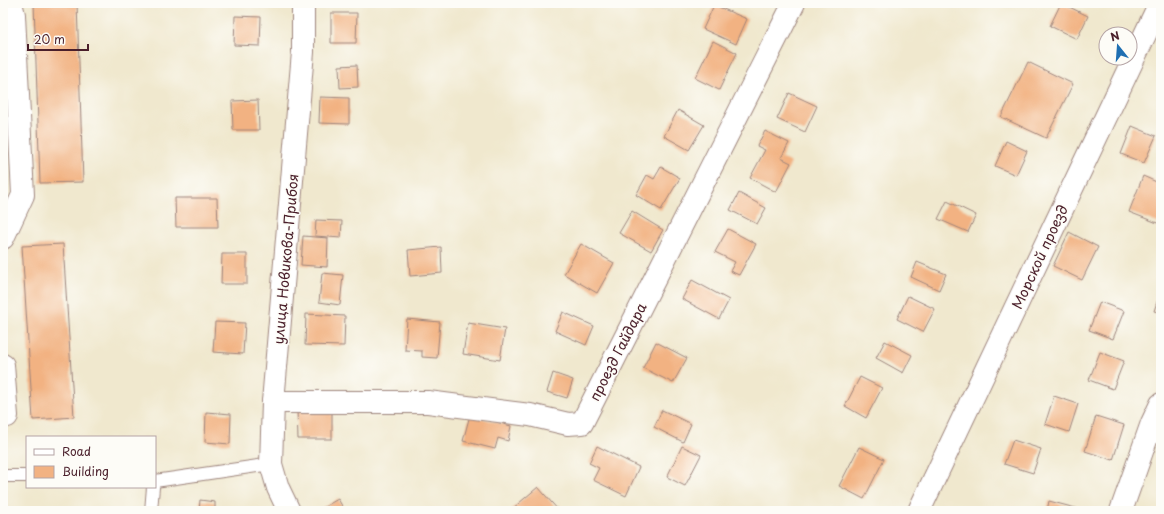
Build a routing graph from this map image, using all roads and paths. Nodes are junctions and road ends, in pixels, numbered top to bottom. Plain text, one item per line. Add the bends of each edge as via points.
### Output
1 (11, 3) edge
2 (304, 3) edge
3 (794, 3) edge
4 (1160, 3) edge
5 (3, 238) edge
6 (3, 364) edge
7 (273, 402) junction
8 (1161, 404) edge
9 (7, 416) dead end
10 (271, 464) junction
11 (3, 476) edge
12 (26, 476) edge
13 (156, 481) edge
14 (152, 488) edge
15 (151, 511) edge
16 (289, 511) edge
17 (919, 511) edge
18 (1121, 511) edge

1 - 5 street via 14,15 23,195
2 - 7 street, улица Новикова-Прибоя via 303,52
3 - 7 street, проезд Гайдара via 582,423 568,424 530,414 428,402
4 - 17 street, Морской проезд
6 - 9 street
7 - 10 street, улица Новикова-Прибоя
8 - 18 street
10 - 13 lane
10 - 16 street, улица Новикова-Прибоя via 278,488
11 - 12 lane
14 - 15 lane

